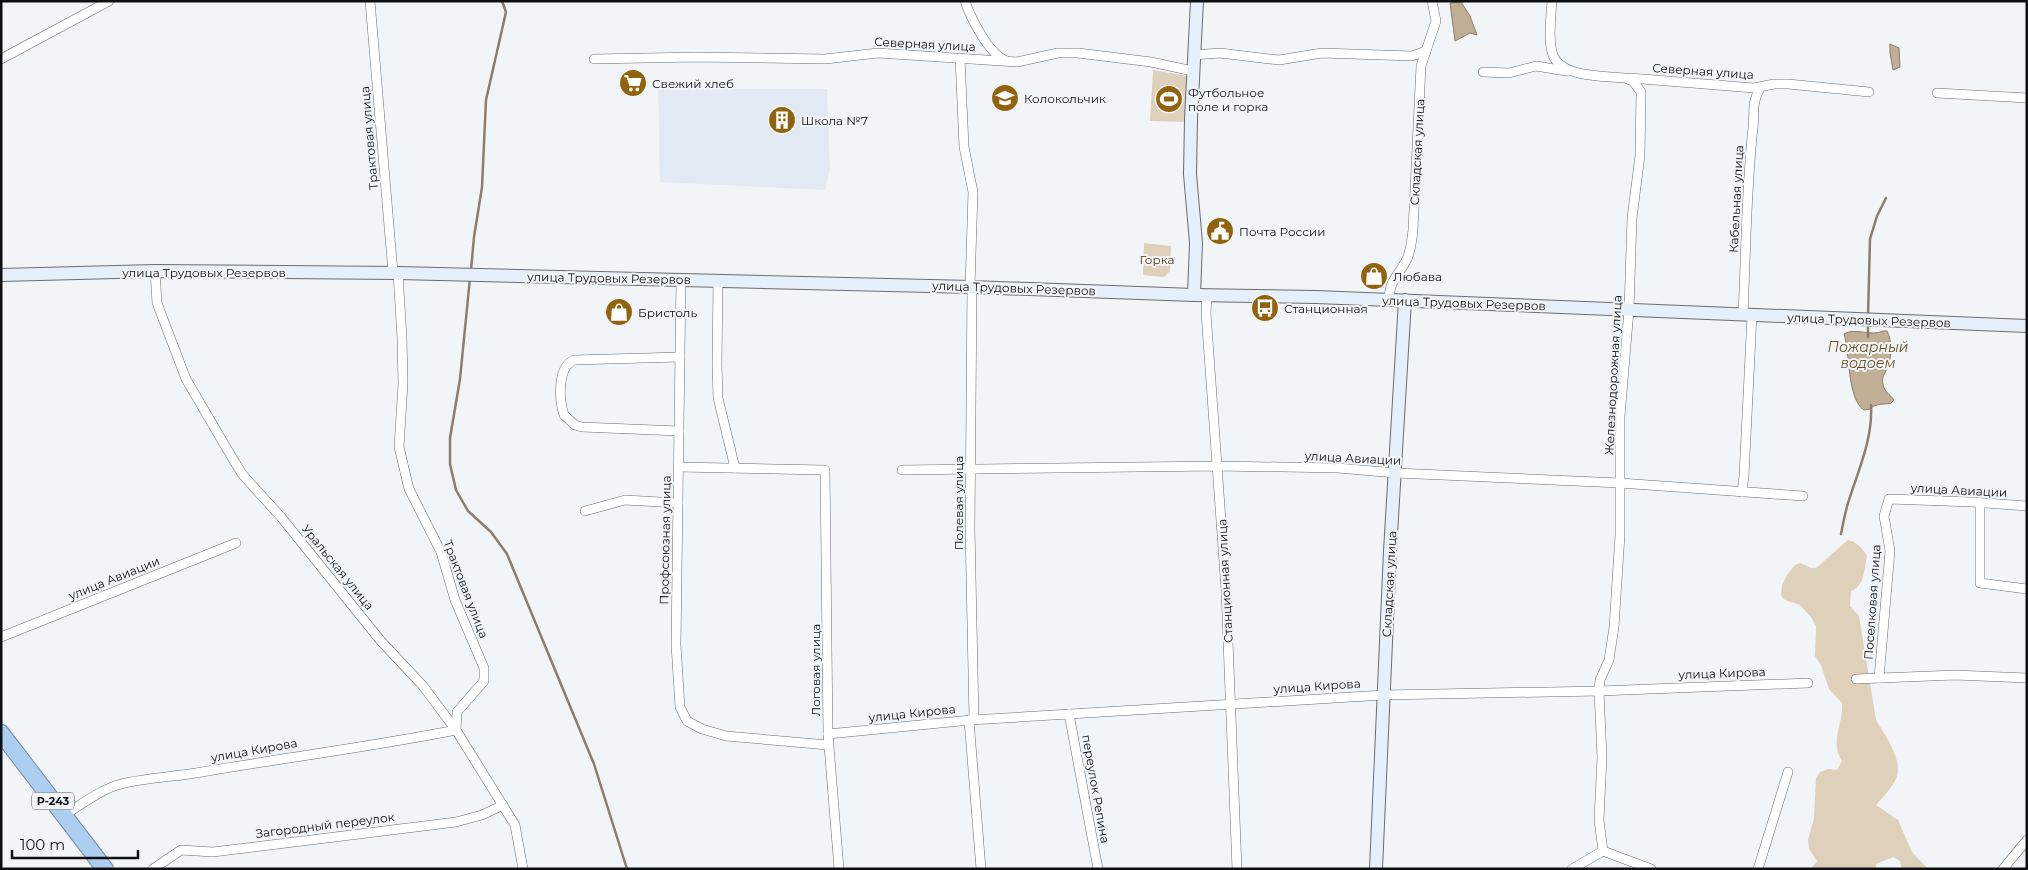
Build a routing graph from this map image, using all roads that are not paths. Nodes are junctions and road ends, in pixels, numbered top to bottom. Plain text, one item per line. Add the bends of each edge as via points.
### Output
1 (109, 1) edge
2 (370, 1) edge
3 (966, 1) edge
4 (1197, 1) edge
5 (1432, 1) edge
6 (1552, 1) edge
7 (1426, 51) junction
8 (1194, 54) junction
9 (960, 58) junction
10 (1, 59) edge
11 (594, 59) dead end
12 (1010, 62) junction
13 (1194, 71) junction
14 (1483, 72) dead end
15 (1571, 72) junction
16 (1625, 78) junction
17 (1760, 88) junction
18 (1869, 92) dead end
19 (1937, 93) dead end
20 (2027, 98) edge
21 (155, 271) junction
22 (396, 273) junction
23 (1, 275) edge
24 (681, 279) junction
25 (718, 280) junction
26 (971, 286) junction
27 (1200, 295) junction
28 (1388, 300) junction
29 (1405, 300) junction
30 (1629, 310) junction
31 (1747, 315) junction
32 (2027, 326) edge
33 (680, 357) junction
34 (679, 431) junction
35 (1218, 466) junction
36 (679, 467) junction
37 (736, 468) junction
38 (970, 469) junction
39 (902, 470) dead end
40 (1396, 473) junction
41 (1620, 483) junction
42 (1742, 492) junction
43 (1803, 496) dead end
44 (1889, 499) joint
45 (678, 503) junction
46 (1980, 503) junction
47 (2027, 506) edge
48 (585, 511) dead end
49 (236, 543) dead end
50 (2027, 589) edge
51 (1, 637) edge
52 (1879, 678) junction
53 (2027, 678) edge
54 (1856, 679) dead end
55 (1808, 683) dead end
56 (1600, 691) junction
57 (1384, 695) junction
58 (1230, 704) junction
59 (1069, 714) junction
60 (971, 720) junction
61 (456, 730) junction
62 (1, 733) edge
63 (828, 734) junction
64 (828, 745) junction
65 (1788, 772) dead end
66 (503, 805) junction
67 (64, 815) junction
68 (2027, 840) edge
69 (1603, 851) junction
70 (105, 869) edge
71 (153, 869) edge
72 (522, 869) edge
73 (839, 869) edge
74 (981, 869) edge
75 (1098, 869) edge
76 (1237, 869) edge
77 (1376, 869) edge
78 (1572, 869) edge
79 (1651, 869) edge
80 (1758, 869) edge
81 (2003, 869) edge

1 - 10 street
2 - 22 street, Трактовая улица
3 - 12 street via 992,50
4 - 8 main road, Станционная улица
5 - 7 street, Складская улица via 1436,21
6 - 15 street via 1552,52 1561,66
7 - 8 street via 1412,56 1322,53 1279,60 1220,53
7 - 28 street, Складская улица via 1421,66 1412,238 1407,257 1390,287
8 - 13 main road, Станционная улица
9 - 11 street, Северная улица via 878,53 824,59
9 - 12 street, Северная улица
9 - 26 street, Полевая улица via 964,147 973,192
12 - 13 street, Северная улица via 1078,52
13 - 27 main road, Станционная улица via 1190,174
14 - 15 street via 1509,73 1536,66
15 - 16 street
16 - 17 street, Северная улица
16 - 30 street, Железнодорожная улица via 1633,81 1641,92 1640,156 1632,218
17 - 18 street, Северная улица via 1788,84
17 - 31 street, Кабельная улица via 1752,106
19 - 20 street
21 - 22 main road, улица Трудовых Резервов
21 - 23 main road, улица Трудовых Резервов
21 - 61 street, Уральская улица via 157,303 186,379 242,474 281,517 380,640 423,686
22 - 24 main road, улица Трудовых Резервов
22 - 61 street, Трактовая улица via 403,384 399,447 409,489 440,552 455,600 484,668 484,681 457,712
24 - 25 main road, улица Трудовых Резервов
24 - 33 street, Профсоюзная улица
25 - 26 main road, улица Трудовых Резервов
25 - 37 street via 718,398
26 - 27 main road, улица Трудовых Резервов
26 - 38 street, Полевая улица
27 - 28 main road, улица Трудовых Резервов
27 - 35 street, Станционная улица via 1206,313
28 - 29 main road, улица Трудовых Резервов
29 - 30 main road, улица Трудовых Резервов
29 - 40 main road, Складская улица
30 - 31 main road, улица Трудовых Резервов
30 - 41 street, Железнодорожная улица via 1620,416
31 - 32 main road, улица Трудовых Резервов
31 - 42 street, Кабельная улица
33 - 34 street, Профсоюзная улица
33 - 34 street via 574,360 563,370 561,389 564,415 575,425
34 - 36 street, Профсоюзная улица
35 - 38 street, улица Авиации
35 - 40 street, улица Авиации via 1338,468
35 - 58 street, Станционная улица
36 - 37 street
36 - 45 street, Профсоюзная улица
37 - 63 street, Логовая улица via 825,470
38 - 39 street, улица Авиации
38 - 60 street, Полевая улица
40 - 41 street, улица Авиации
40 - 57 main road, Складская улица
41 - 42 street, улица Авиации
41 - 56 street, Железнодорожная улица via 1620,535 1612,644 1610,660 1600,680
42 - 43 street, улица Авиации
44 - 46 street, улица Авиации
44 - 52 street, Поселковая улица via 1884,516 1890,551
45 - 48 street via 625,500
45 - 64 street, Профсоюзная улица via 677,672 680,707 688,722 726,736
46 - 47 street, улица Авиации
46 - 50 street via 1980,583
49 - 51 street, улица Авиации
52 - 53 street via 1955,674
52 - 54 street
55 - 56 street, улица Кирова
56 - 57 street, улица Кирова
56 - 69 street, Железнодорожная улица via 1602,756 1599,820
57 - 58 street, улица Кирова
57 - 77 main road, Складская улица
58 - 59 street, улица Кирова
58 - 76 street, Станционная улица
59 - 60 street, улица Кирова
59 - 75 street, переулок Репина
60 - 63 street, улица Кирова
60 - 74 street, Полевая улица
61 - 66 street, Уральская улица
61 - 67 street, улица Кирова via 385,744 121,784
62 - 67 highway, Р-243
63 - 64 street, Логовая улица
64 - 73 street, Логовая улица
65 - 80 street
66 - 71 street, Загородный переулок via 456,822 213,852 185,849
66 - 72 street, Уральская улица via 517,829
67 - 70 highway, Р-243
68 - 81 street
69 - 78 street
69 - 79 street

